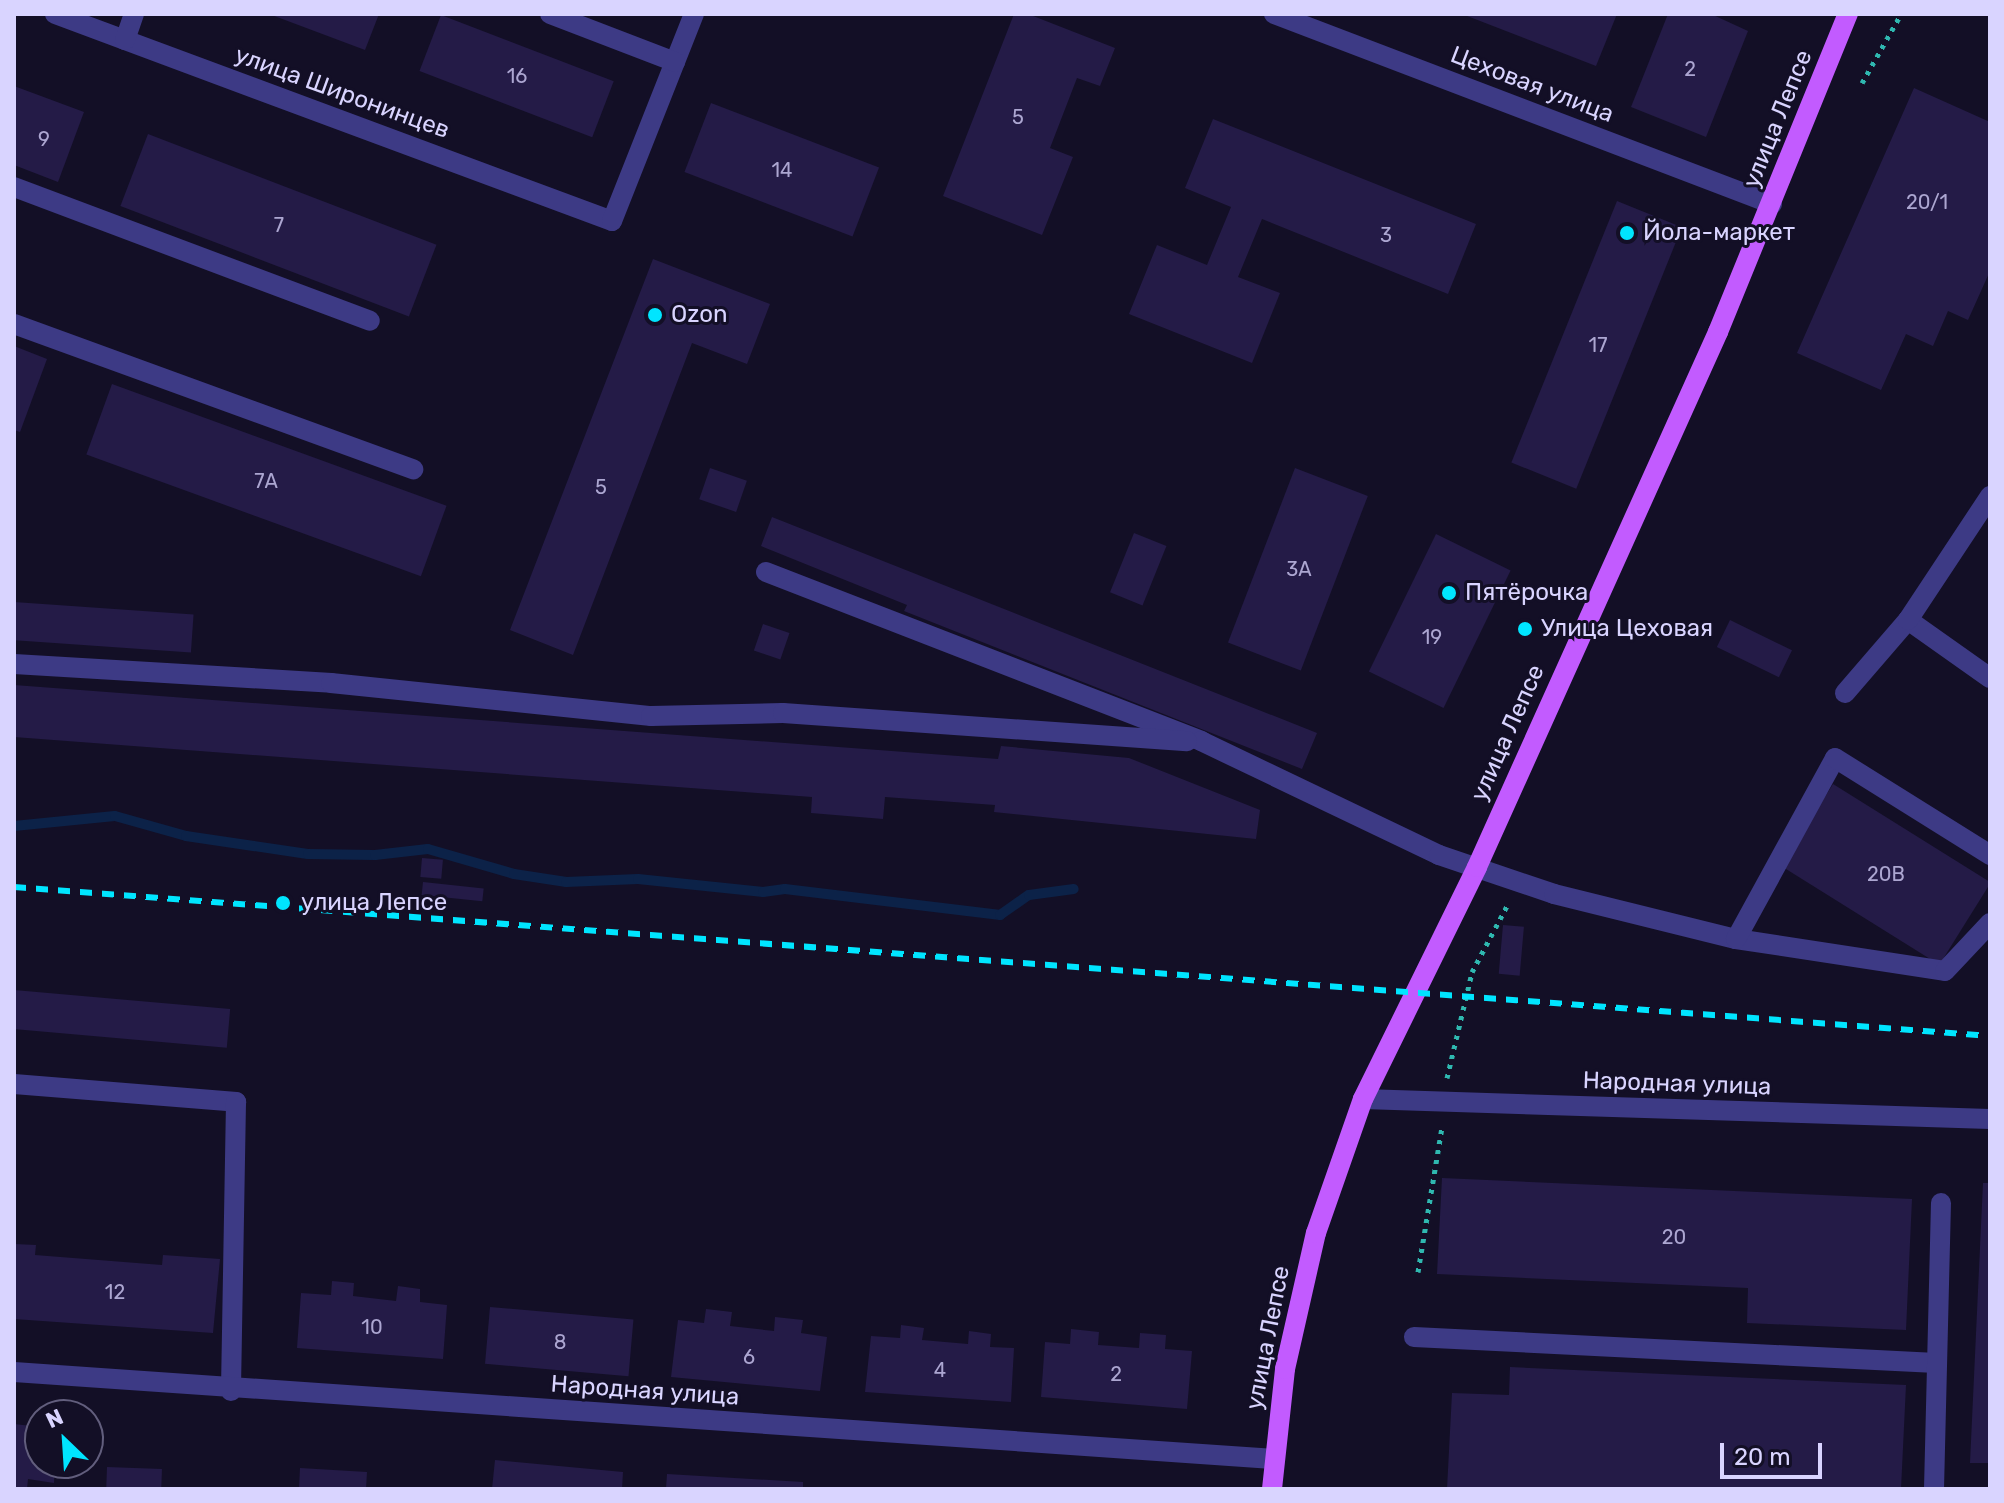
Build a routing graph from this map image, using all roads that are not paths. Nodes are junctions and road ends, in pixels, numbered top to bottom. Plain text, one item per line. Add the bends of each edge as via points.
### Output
1 (55, 14) edge
2 (134, 14) edge
3 (550, 14) edge
4 (694, 14) edge
5 (1274, 14) edge
6 (1848, 14) edge
7 (125, 40) junction
8 (675, 62) junction
9 (14, 187) edge
10 (1772, 204) junction
11 (370, 321) dead end
12 (14, 324) edge
13 (413, 469) dead end
14 (1990, 496) edge
15 (766, 572) dead end
16 (1908, 620) junction
17 (14, 664) edge
18 (1990, 678) edge
19 (1845, 693) dead end
20 (1201, 741) junction
21 (1990, 855) edge
22 (1477, 867) junction
23 (1990, 923) edge
24 (1736, 939) junction
25 (14, 1084) edge
26 (1363, 1099) junction
27 (1990, 1119) edge
28 (1941, 1203) dead end
29 (1414, 1337) dead end
30 (1936, 1363) junction
31 (14, 1372) edge
32 (231, 1391) junction
33 (1274, 1459) junction
34 (1272, 1489) edge
35 (1934, 1489) edge

1 - 7 street, улица Широнинцев
2 - 7 street
3 - 8 street
4 - 8 street
5 - 10 street, Цеховая улица
6 - 10 main road, улица Лепсе
7 - 8 street, улица Широнинцев via 612,221
9 - 11 street
10 - 22 main road, улица Лепсе
12 - 13 street
14 - 16 street
15 - 20 street
16 - 18 street
16 - 19 street
17 - 20 street via 331,683 651,716 783,713 1084,738
20 - 22 street via 1439,855
21 - 24 street via 1835,758
22 - 24 street via 1575,900
22 - 26 main road, улица Лепсе
23 - 24 street via 1945,971
25 - 32 street via 236,1102
26 - 27 street, Народная улица
26 - 33 main road, улица Лепсе via 1316,1233 1285,1369
28 - 30 street
29 - 30 street
30 - 35 street
31 - 32 street, Народная улица
32 - 33 street, Народная улица
33 - 34 main road, улица Лепсе

